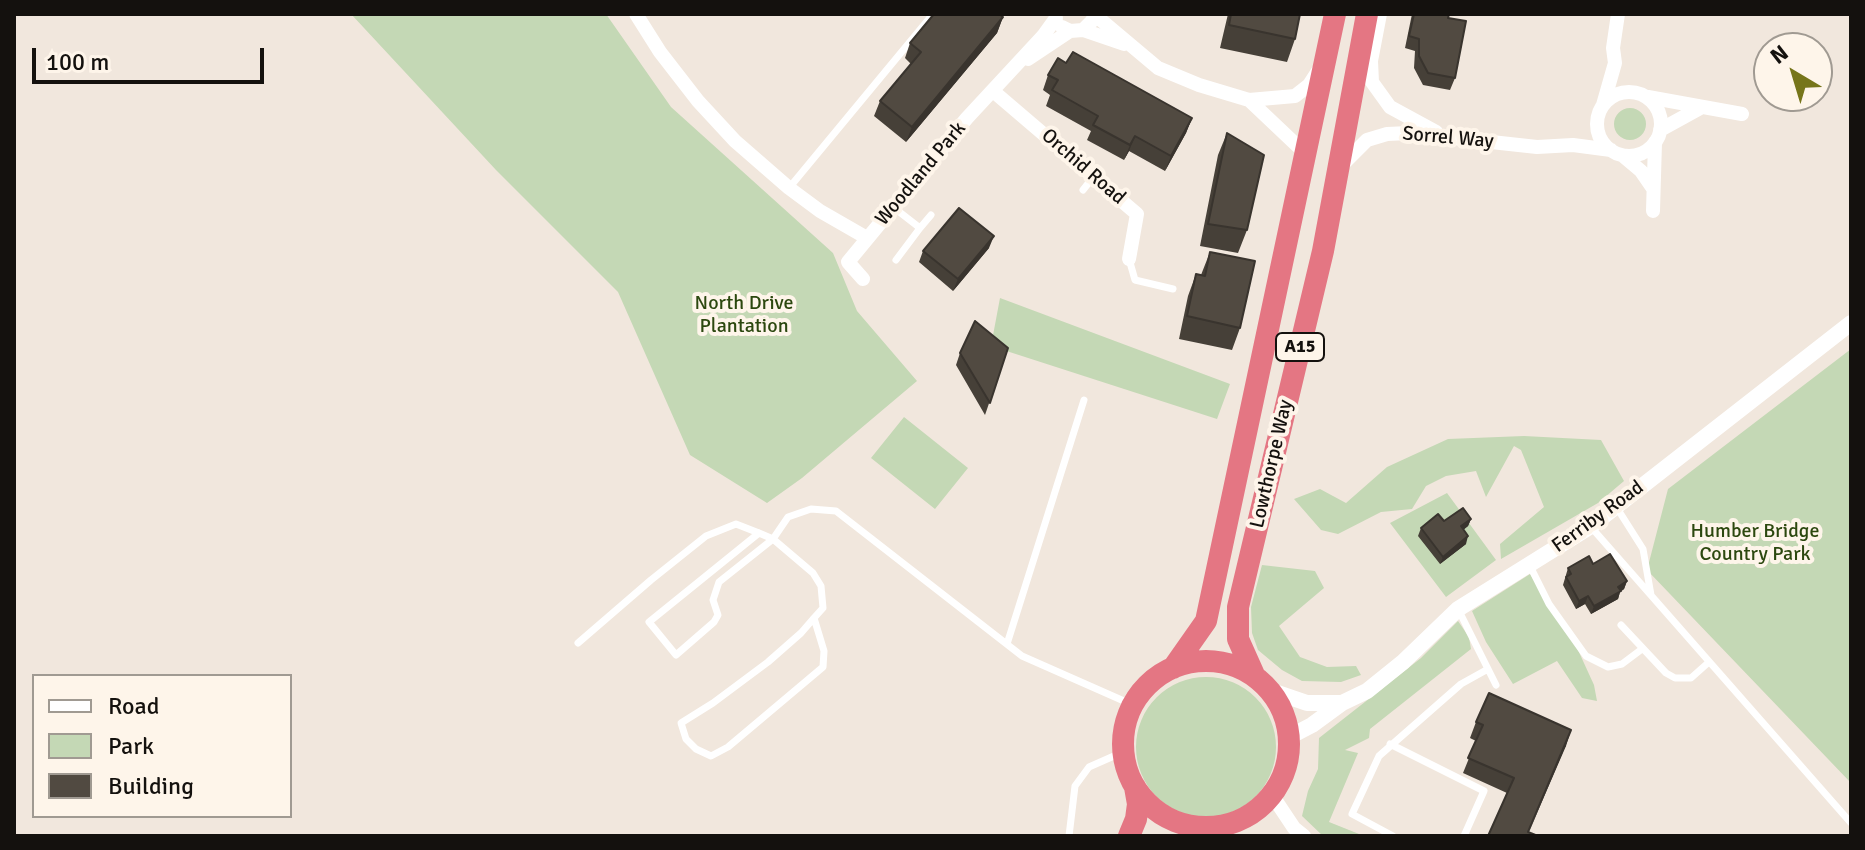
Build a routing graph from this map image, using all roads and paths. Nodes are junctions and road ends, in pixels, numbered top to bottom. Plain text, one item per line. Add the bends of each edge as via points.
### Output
1 (636, 14) edge
2 (933, 14) edge
3 (1335, 14) edge
4 (1367, 14) edge
5 (1380, 14) edge
6 (1618, 14) edge
7 (1095, 15) edge
8 (1056, 16) edge
9 (1076, 31) junction
10 (1131, 48) junction
11 (1325, 60) junction
12 (1615, 63) junction
13 (1010, 69) junction
14 (993, 91) junction
15 (1642, 95) junction
16 (1249, 100) junction
17 (1700, 108) junction
18 (1600, 111) junction
19 (1742, 114) dead end
20 (1658, 136) junction
21 (1447, 137) junction
22 (1573, 145) junction
23 (1616, 152) junction
24 (1306, 154) junction
25 (1338, 170) junction
26 (1094, 176) junction
27 (1652, 187) junction
28 (789, 188) junction
29 (1083, 190) dead end
30 (893, 207) junction
31 (1653, 211) dead end
32 (931, 215) dead end
33 (920, 228) junction
34 (867, 238) junction
35 (1129, 259) joint
36 (896, 260) dead end
37 (863, 279) dead end
38 (1173, 289) dead end
39 (1851, 323) edge
40 (1084, 400) dead end
41 (1616, 506) junction
42 (1591, 526) junction
43 (759, 533) junction
44 (773, 539) junction
45 (1529, 564) junction
46 (1652, 597) junction
47 (1458, 609) junction
48 (814, 618) junction
49 (1621, 625) dead end
50 (578, 643) dead end
51 (1007, 644) junction
52 (1642, 649) junction
53 (1709, 662) junction
54 (1173, 668) junction
55 (1488, 669) junction
56 (1262, 684) junction
57 (1496, 685) dead end
58 (1342, 703) junction
59 (1133, 705) junction
60 (1289, 737) junction
61 (1390, 744) junction
62 (1123, 752) junction
63 (1135, 787) junction
64 (1272, 795) junction
65 (1851, 823) edge
66 (1170, 826) edge
67 (1240, 827) edge
68 (1069, 836) edge
69 (1129, 836) edge
70 (1304, 836) edge
71 (1393, 836) edge
72 (1464, 836) edge

1 - 28 street via 698,101
2 - 28 lane
3 - 11 highway, Lowthorpe Way / A15
4 - 25 highway, Lowthorpe Way / A15
5 - 21 street, Sorrel Way via 1372,82 1390,107
6 - 12 street
7 - 9 street, Woodland Park via 1088,27
7 - 10 street
8 - 9 street via 1064,28
8 - 13 street, Woodland Park
9 - 10 street
9 - 13 street, Woodland Park
10 - 16 street via 1158,68
11 - 16 street via 1295,96
11 - 24 highway, Lowthorpe Way / A15
12 - 15 street
12 - 18 street
13 - 14 street, Woodland Park
14 - 26 street, Orchid Road
14 - 30 street, Woodland Park
15 - 17 street
15 - 18 street via 1612,96
15 - 20 street via 1661,118
16 - 24 street
17 - 19 street
17 - 20 street
18 - 22 street via 1595,130
18 - 23 street via 1597,129
20 - 23 street via 1646,151
20 - 27 street
21 - 22 street, Sorrel Way via 1537,147
21 - 25 street, Sorrel Way via 1387,134 1367,140
22 - 23 street, Sorrel Way
23 - 27 street
24 - 54 highway, Lowthorpe Way / A15 via 1206,621
25 - 56 highway, Lowthorpe Way / A15 via 1238,607 1238,639
26 - 29 lane
26 - 35 street, Orchid Road via 1137,214
27 - 31 street
28 - 34 street
30 - 33 lane
30 - 34 street, Woodland Park
32 - 33 lane
33 - 36 lane
34 - 37 street, Woodland Park via 848,262
35 - 38 lane via 1135,280
39 - 41 street, Ferriby Road
40 - 51 lane
41 - 42 street, Ferriby Road
41 - 46 lane via 1643,549
42 - 45 street, Ferriby Road
42 - 46 lane
43 - 44 lane
43 - 44 lane via 649,622 676,655 714,622 719,582
43 - 50 lane via 736,524 706,536
44 - 48 lane via 821,586 823,608
44 - 51 lane via 788,517 811,509 836,511
45 - 47 street, Ferriby Road
45 - 52 lane via 1549,604 1586,656 1608,667
46 - 53 lane
47 - 55 lane
47 - 58 street, Ferriby Road via 1377,683
48 - 48 lane via 823,667 728,747 711,756 696,749 681,723 768,662
49 - 52 lane
51 - 59 lane via 1022,656
52 - 53 lane via 1666,673 1684,680
53 - 65 lane
54 - 56 highway, A15 via 1215,662 1236,667
54 - 59 highway, A15 via 1157,677
55 - 57 lane
55 - 61 lane via 1461,684
56 - 58 street via 1307,703
56 - 60 highway, A15 via 1283,712
58 - 60 street, Ferriby Road
59 - 62 highway, A15 via 1124,728
60 - 64 highway, A15 via 1288,757
61 - 71 lane via 1352,814
61 - 72 lane via 1484,791
62 - 63 highway, A15
62 - 68 lane via 1089,767 1075,786
63 - 66 highway, A15
63 - 69 highway via 1138,804
64 - 67 highway, A15
64 - 70 street
66 - 67 highway, A15

